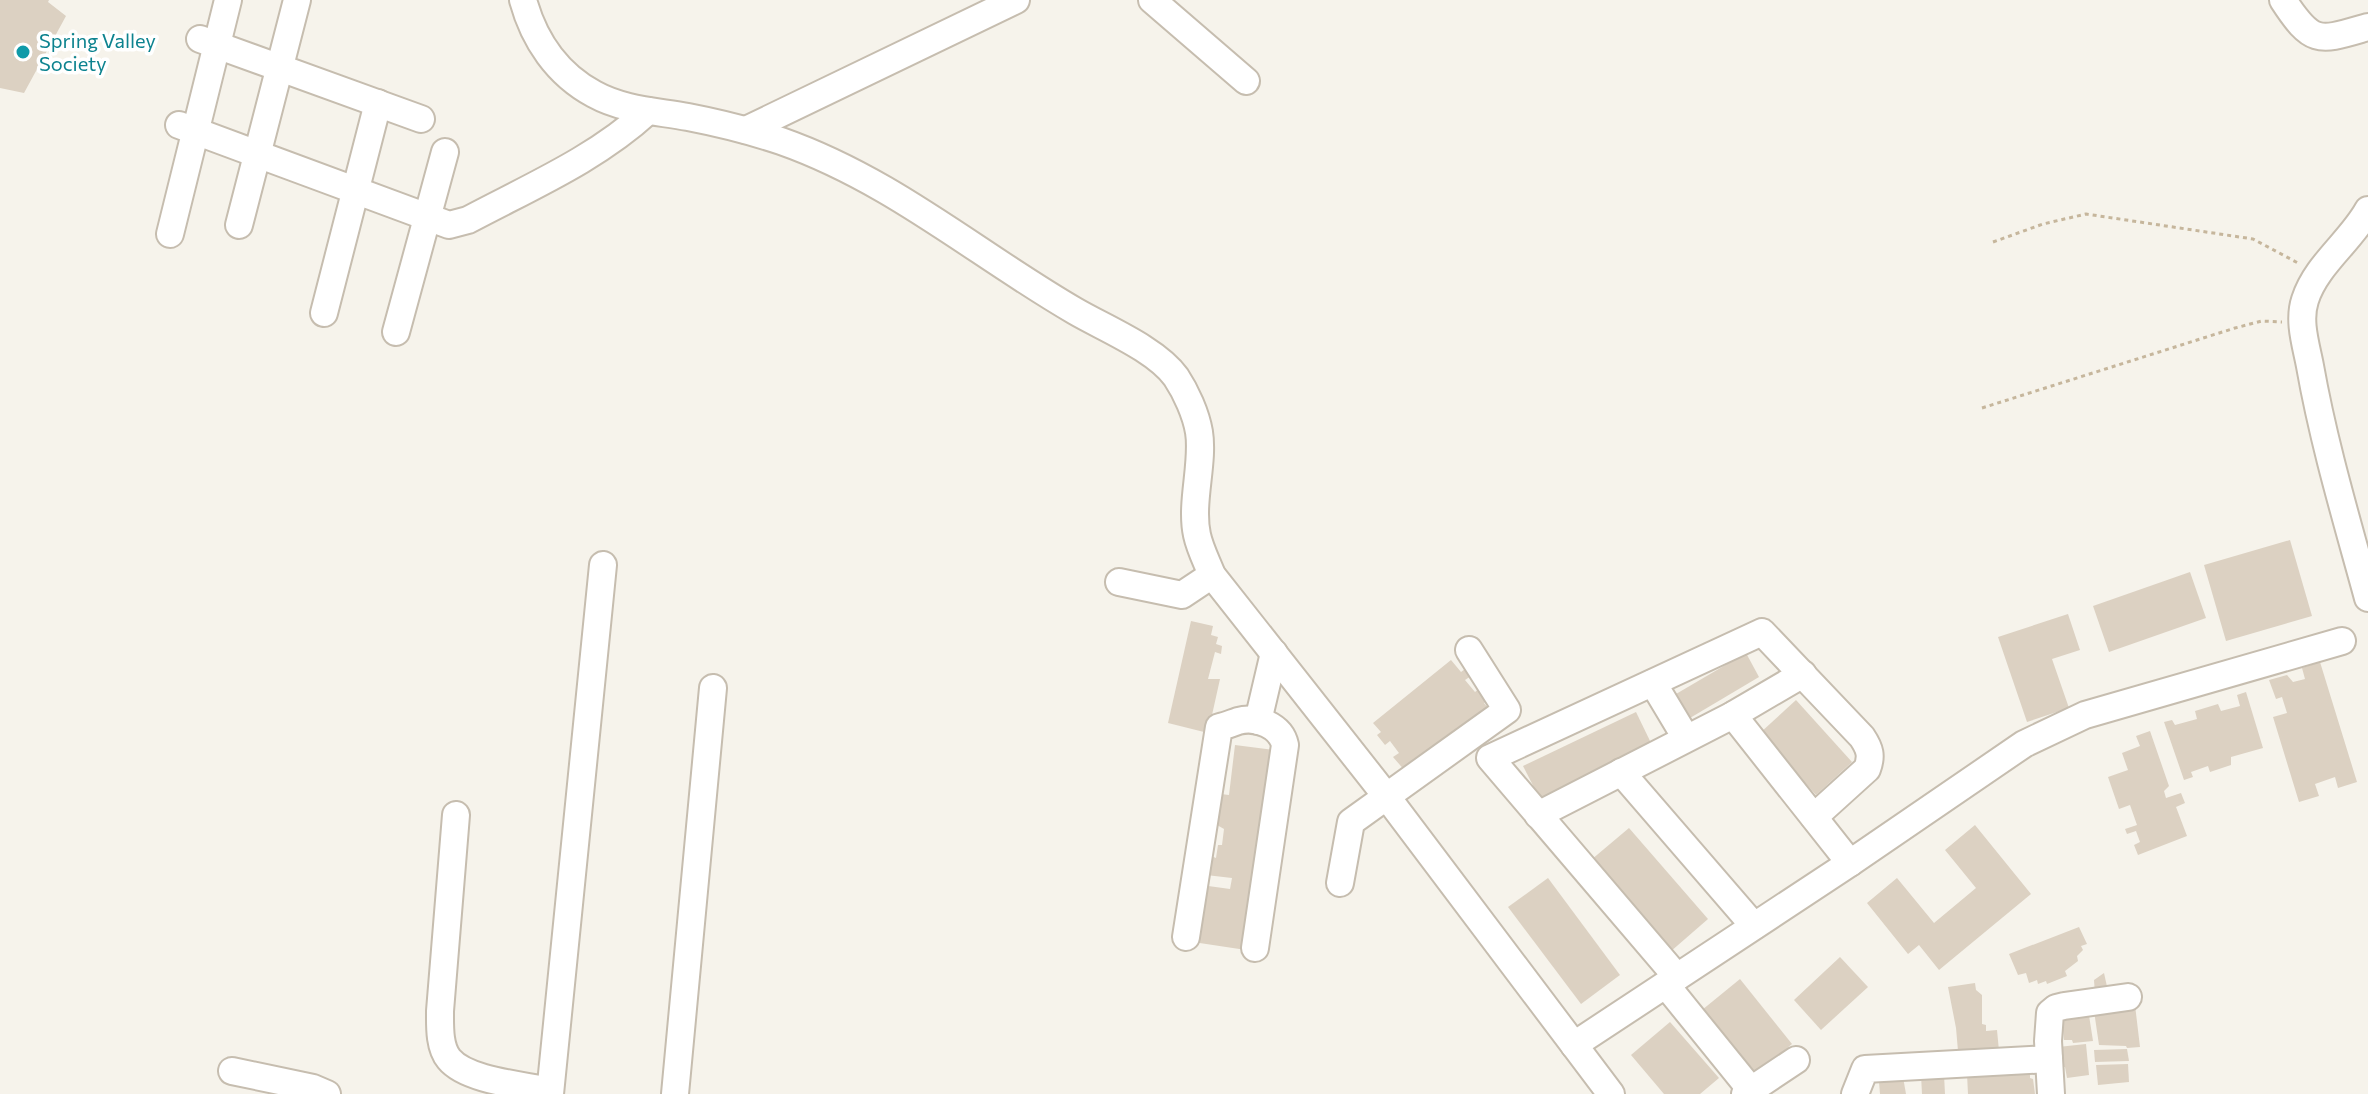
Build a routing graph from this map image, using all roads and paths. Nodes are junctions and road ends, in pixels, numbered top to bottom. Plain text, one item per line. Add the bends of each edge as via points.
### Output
1 (228, 0) edge
2 (297, 0) edge
3 (523, 0) edge
4 (1016, 0) edge
5 (1152, 0) edge
6 (2283, 0) edge
7 (2368, 27) edge
8 (208, 42) junction
9 (280, 68) junction
10 (1246, 81) dead end
11 (378, 103) junction
12 (648, 111) junction
13 (421, 119) dead end
14 (187, 128) junction
15 (746, 130) junction
16 (445, 152) dead end
17 (257, 155) junction
18 (356, 192) junction
19 (2368, 210) edge
20 (427, 218) junction
21 (239, 225) dead end
22 (170, 234) dead end
23 (1993, 242) dead end
24 (2319, 274) junction
25 (324, 313) dead end
26 (2302, 323) junction
27 (396, 332) dead end
28 (1982, 408) dead end
29 (603, 565) dead end
30 (1212, 575) junction
31 (1119, 582) dead end
32 (2368, 598) edge
33 (2342, 641) dead end
34 (1469, 650) dead end
35 (1274, 653) junction
36 (1803, 674) junction
37 (1653, 683) junction
38 (713, 688) dead end
39 (1733, 715) junction
40 (1258, 721) junction
41 (1686, 738) junction
42 (1621, 772) junction
43 (1387, 797) junction
44 (456, 815) dead end
45 (1538, 815) junction
46 (1814, 817) junction
47 (1850, 863) junction
48 (1340, 883) dead end
49 (1754, 926) junction
50 (1186, 937) dead end
51 (1255, 948) dead end
52 (1671, 981) junction
53 (2128, 997) dead end
54 (1574, 1045) junction
55 (2049, 1059) junction
56 (1796, 1060) dead end
57 (232, 1071) dead end
58 (550, 1092) edge
59 (1748, 1092) edge
60 (327, 1094) edge
61 (675, 1094) edge
62 (1611, 1094) edge
63 (1855, 1094) edge
64 (2051, 1094) edge

1 - 8 street
2 - 9 street
3 - 12 street via 543,47 573,81 619,106
4 - 15 street
5 - 10 street
6 - 7 street via 2318,38
8 - 9 street
8 - 14 street
9 - 11 street
9 - 17 street
11 - 13 street
11 - 18 street
12 - 15 street
12 - 20 street via 609,144 460,224
14 - 17 street
14 - 22 street
15 - 30 street via 855,172 1126,338 1174,373 1199,433 1197,535
16 - 20 street
17 - 18 street
17 - 21 street
18 - 20 street
18 - 25 street
19 - 24 street
20 - 27 street
23 - 24 path via 2086,214 2253,239
24 - 26 street via 2305,301
26 - 28 path via 2262,321 2235,328
26 - 32 street via 2316,399
29 - 58 street
30 - 31 street via 1182,595
30 - 35 street
33 - 47 street via 2085,715 2050,730
34 - 43 street via 1507,710
35 - 40 street
35 - 43 street
36 - 37 street via 1762,632
36 - 39 street
36 - 46 street via 1862,737 1871,759 1867,769
37 - 41 street
37 - 45 street via 1490,758
38 - 61 street
39 - 41 street
39 - 46 street
40 - 50 street via 1219,727
40 - 51 street via 1283,734 1285,745
41 - 42 street
42 - 45 street
42 - 49 street
43 - 48 street via 1351,822
43 - 54 street
44 - 58 street via 440,1011 448,1059 467,1072
45 - 52 street
46 - 47 street
47 - 49 street
49 - 52 street
52 - 54 street
52 - 59 street
53 - 55 street via 2056,1008 2048,1024
54 - 62 street
55 - 63 street via 1865,1069
55 - 64 street
56 - 59 street
57 - 60 street

